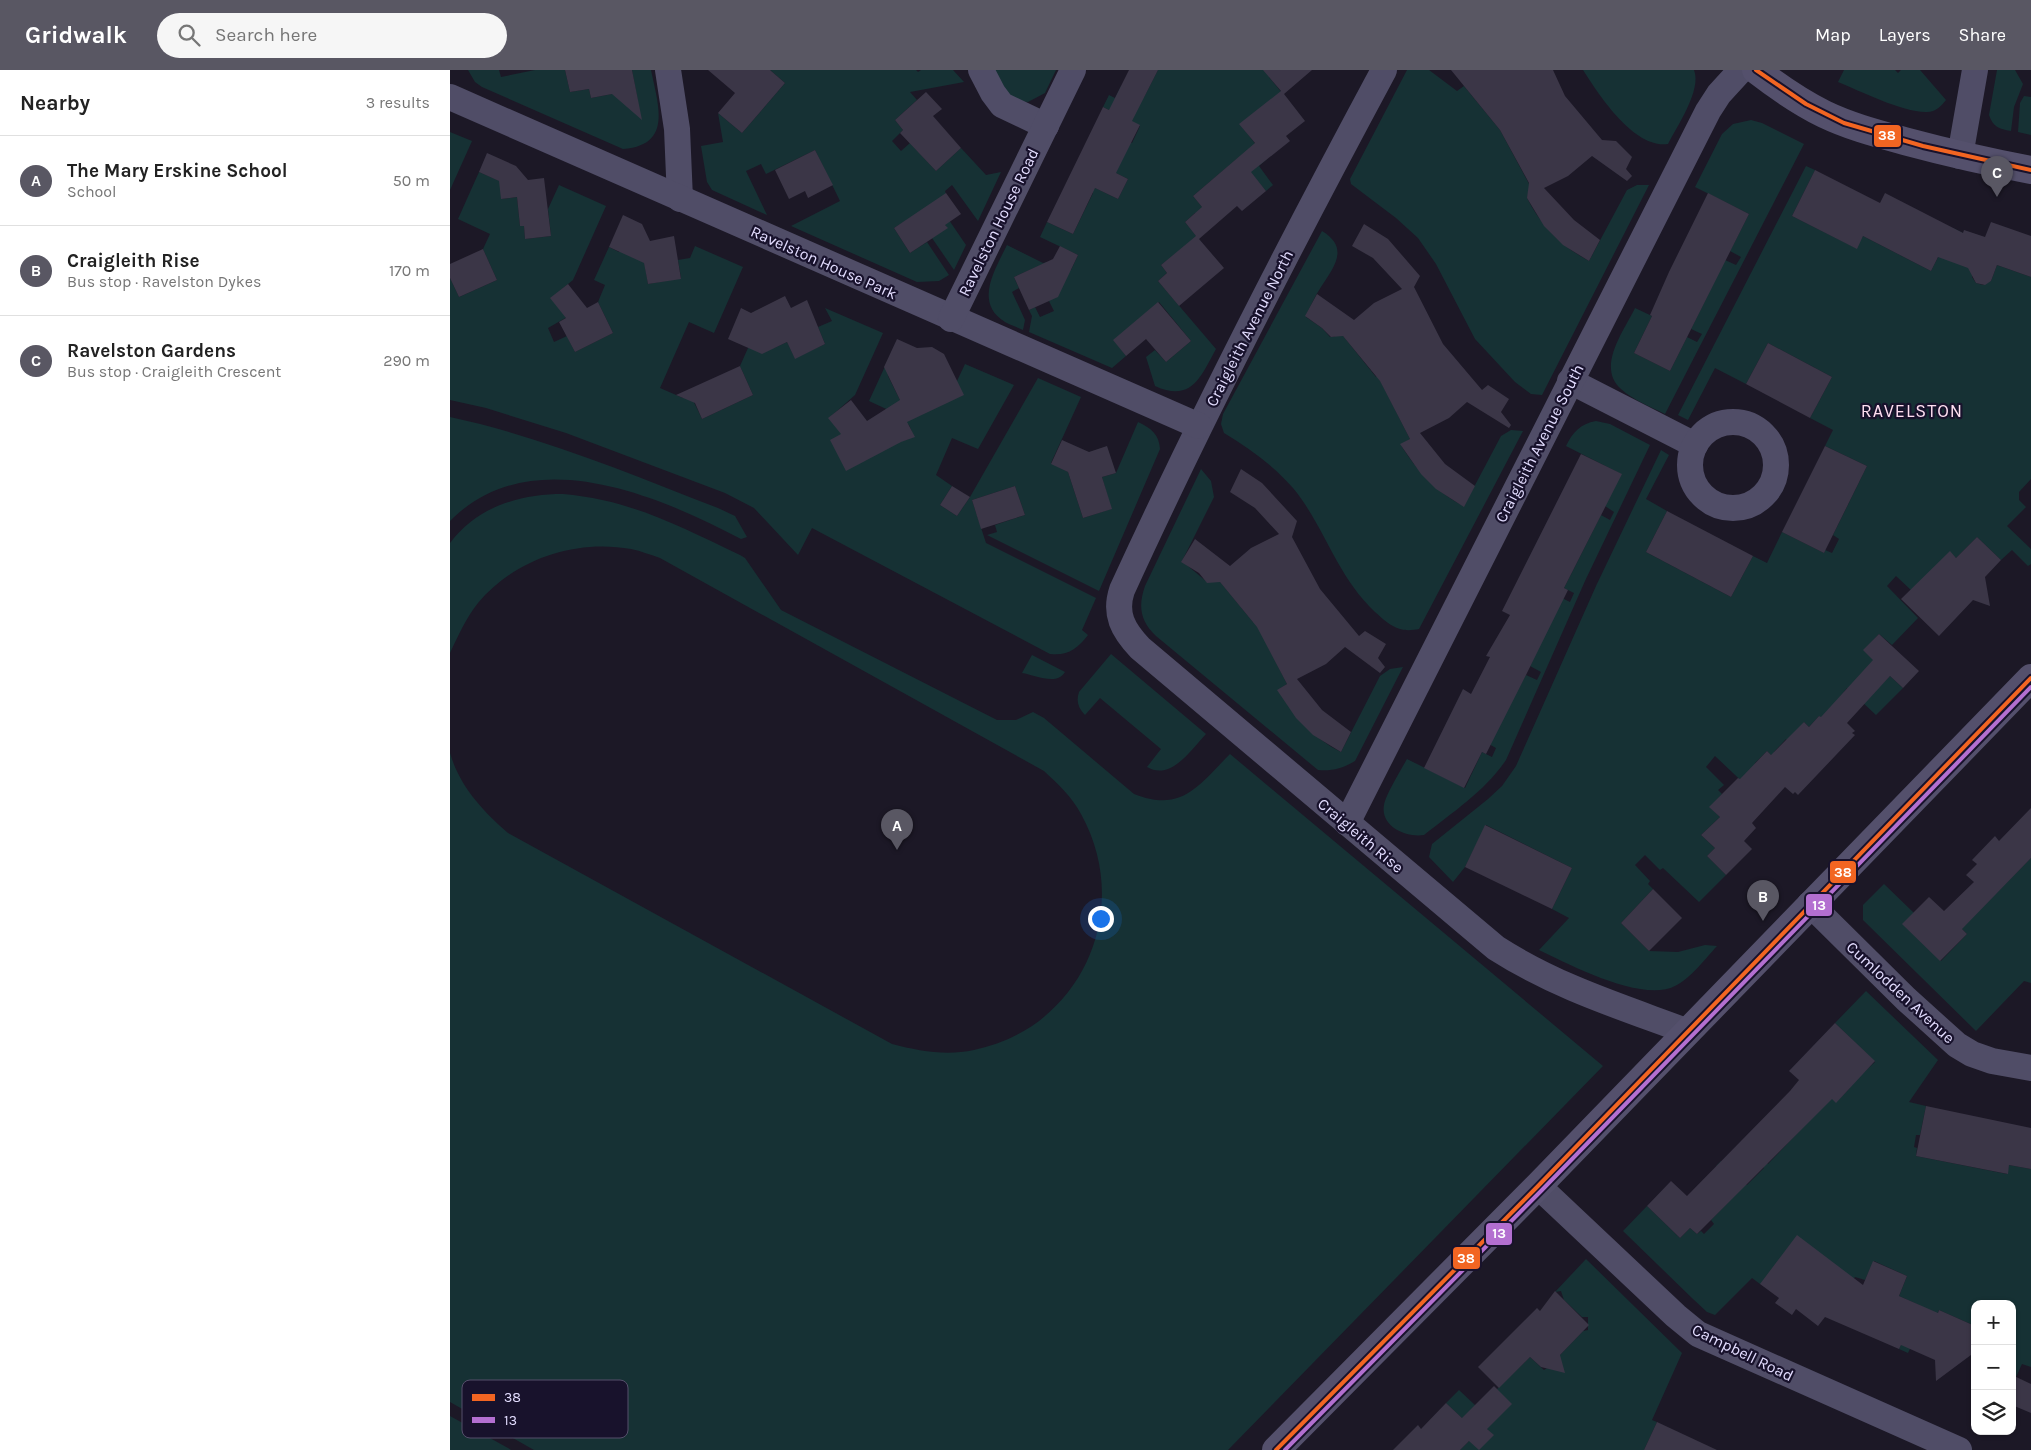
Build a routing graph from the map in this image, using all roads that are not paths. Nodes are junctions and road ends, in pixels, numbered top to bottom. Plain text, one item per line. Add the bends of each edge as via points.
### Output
1 (668, 70) edge
2 (981, 70) edge
3 (1073, 70) edge
4 (1384, 70) edge
5 (1741, 70) edge
6 (1756, 70) edge
7 (1975, 70) edge
8 (450, 97) edge
9 (1046, 126) junction
10 (1960, 156) junction
11 (2031, 170) edge
12 (680, 198) junction
13 (951, 319) junction
14 (1570, 381) junction
15 (1199, 426) junction
16 (1695, 445) dead end
17 (1122, 590) joint
18 (2031, 678) edge
19 (1347, 823) junction
20 (1810, 904) junction
21 (1686, 1031) junction
22 (2031, 1068) edge
23 (1538, 1186) junction
24 (1276, 1450) edge
25 (1959, 1450) edge

1 - 12 street via 677,129
2 - 9 street via 1002,105
3 - 9 street, Ravelston House Road
4 - 15 street, Craigleith Avenue North
5 - 14 street, Craigleith Avenue South via 1708,111
6 - 10 street via 1797,99 1837,120
7 - 10 street
8 - 12 street, Ravelston House Park
9 - 13 street, Ravelston House Road
10 - 11 street
12 - 13 street, Ravelston House Park
13 - 15 street, Ravelston House Park
14 - 16 street
14 - 19 street, Craigleith Avenue South
15 - 17 street, Craigleith Avenue North
17 - 19 street, Craigleith Rise via 1118,609 1122,624 1140,648
18 - 20 street
19 - 21 street, Craigleith Rise via 1496,948 1520,963 1577,992
20 - 21 street
20 - 22 street, Cumlodden Avenue via 1957,1045 1972,1054
21 - 23 street
23 - 24 street
23 - 25 street, Campbell Road via 1698,1334

